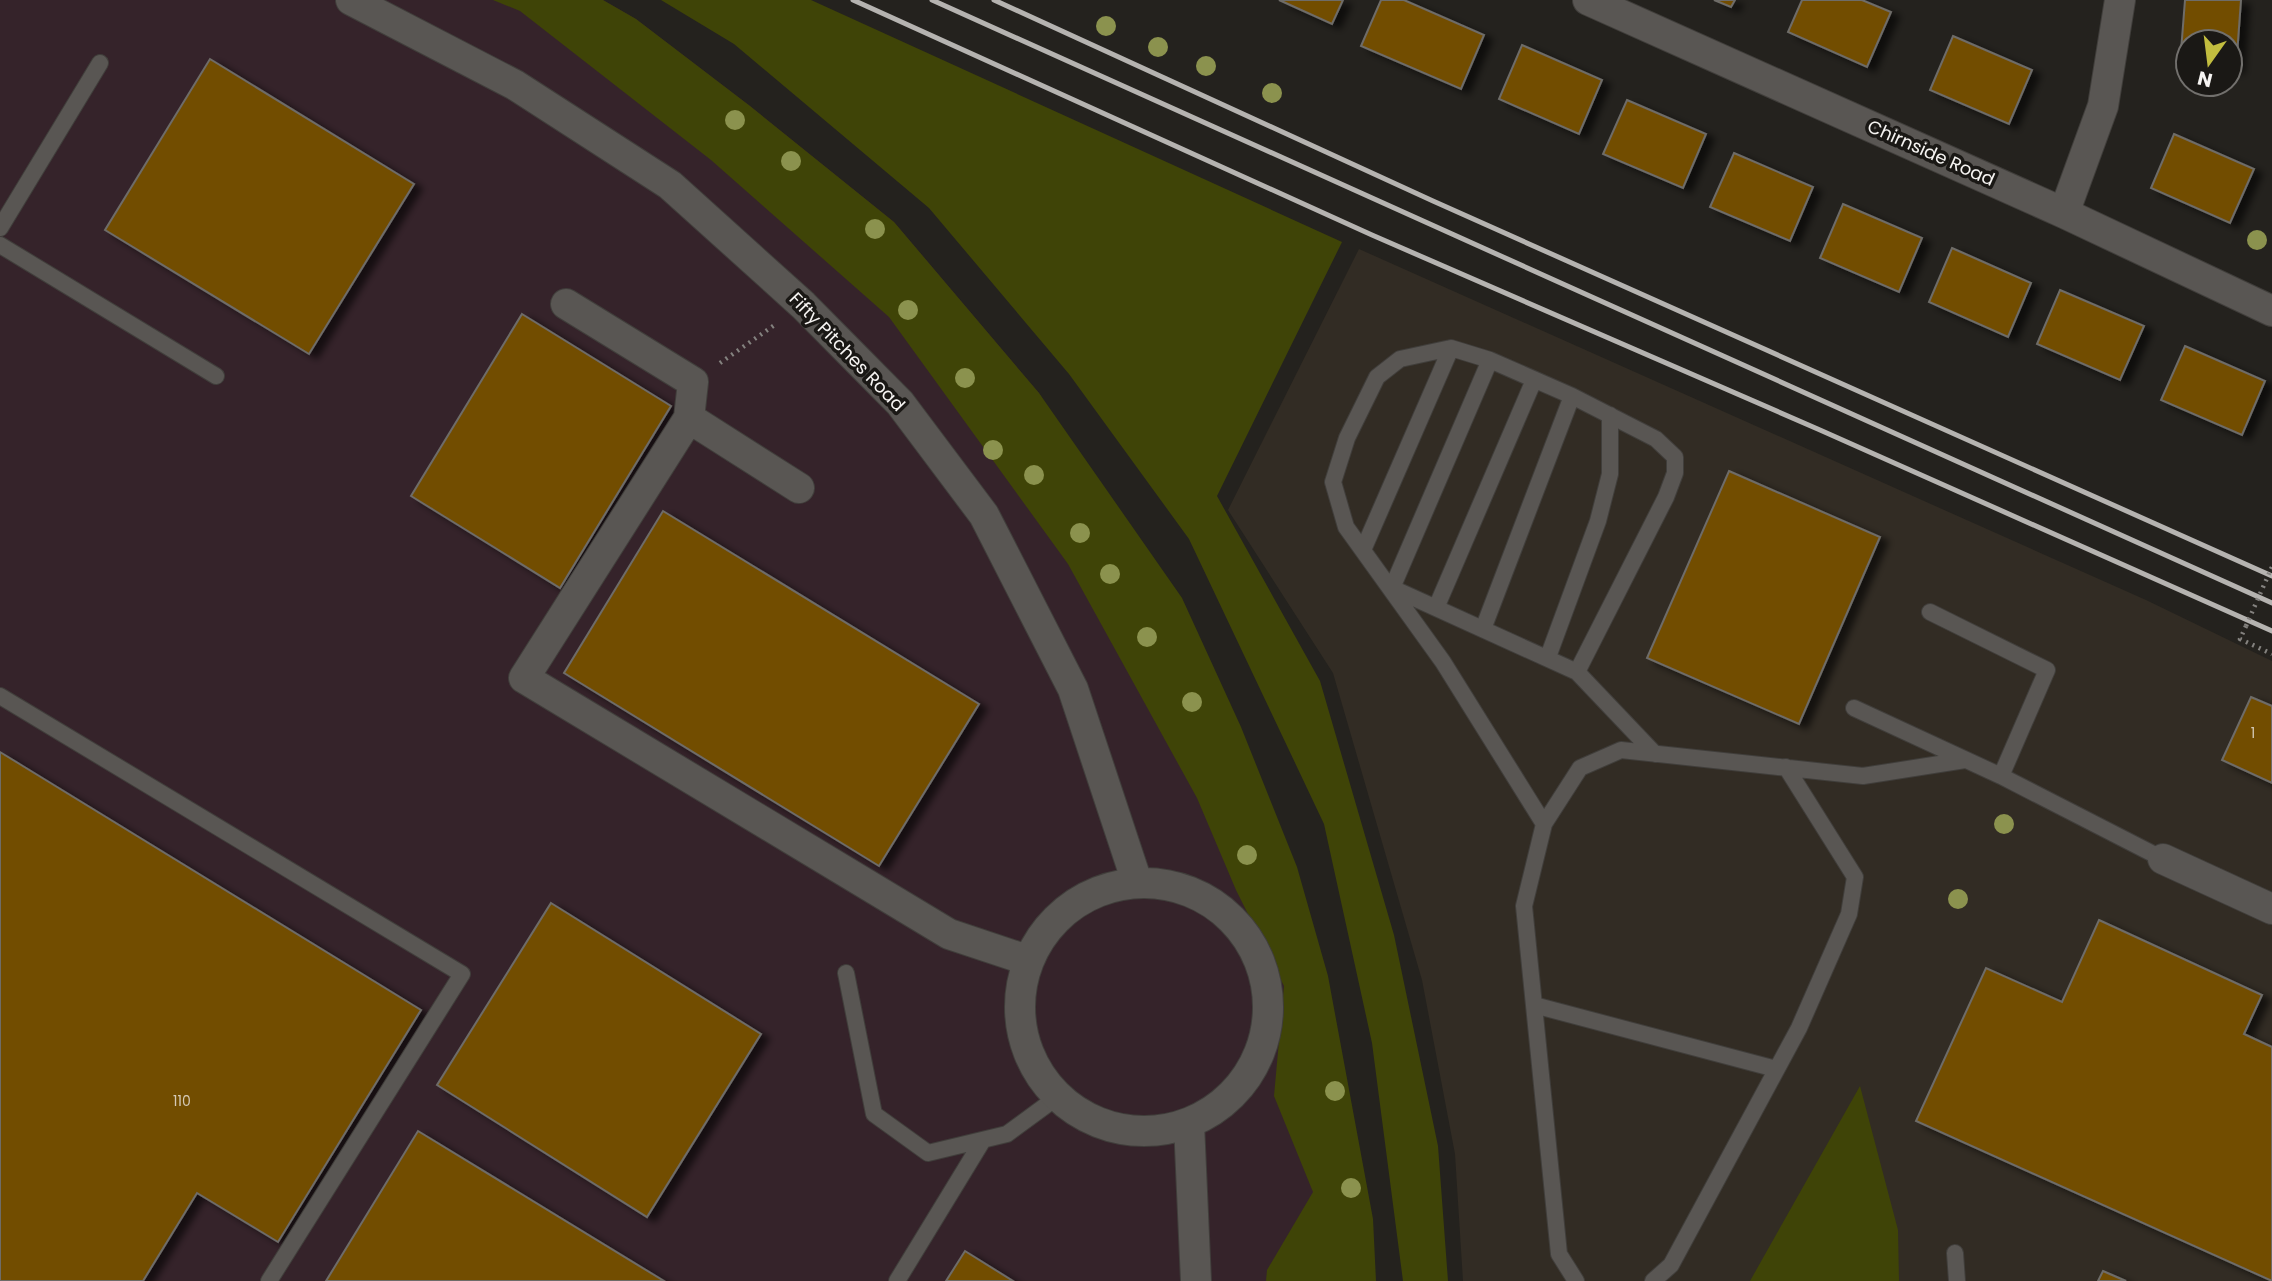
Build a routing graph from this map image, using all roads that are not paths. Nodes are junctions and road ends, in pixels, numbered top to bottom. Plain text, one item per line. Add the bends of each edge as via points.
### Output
1 (351, 0) edge
2 (1588, 0) edge
3 (2120, 0) edge
4 (100, 63) dead end
5 (2064, 213) junction
6 (0, 228) edge
7 (0, 245) edge
8 (566, 304) dead end
9 (2272, 311) edge
10 (1451, 348) junction
11 (1490, 360) junction
12 (216, 376) dead end
13 (1534, 380) junction
14 (1572, 396) junction
15 (1610, 415) junction
16 (689, 418) junction
17 (799, 488) dead end
18 (1363, 550) junction
19 (1392, 589) junction
20 (1436, 608) junction
21 (1930, 612) dead end
22 (1483, 629) junction
23 (1548, 657) junction
24 (1577, 672) junction
25 (0, 696) edge
26 (1854, 708) dead end
27 (1655, 754) junction
28 (1965, 760) junction
29 (1786, 767) junction
30 (2001, 776) junction
31 (1544, 824) junction
32 (2163, 859) joint
33 (1137, 882) junction
34 (2272, 909) edge
35 (1027, 960) junction
36 (846, 974) dead end
37 (1534, 1004) junction
38 (1776, 1069) junction
39 (1056, 1098) junction
40 (1189, 1124) junction
41 (983, 1140) junction
42 (1955, 1253) dead end
43 (269, 1281) edge
44 (897, 1281) edge
45 (1196, 1281) edge
46 (1576, 1281) edge
47 (1653, 1281) edge
48 (1957, 1281) edge

1 - 33 street, Fifty Pitches Road via 515,85 670,185 803,305 900,403 984,515 1073,688
2 - 5 street, Chirnside Road
3 - 5 street via 2103,106
4 - 6 lane
5 - 9 street, Chirnside Road
7 - 12 lane
8 - 16 street via 693,382
10 - 11 lane
10 - 18 lane
10 - 18 lane via 1400,359 1377,377 1347,438 1333,482 1346,527
11 - 13 lane
11 - 19 lane
13 - 14 lane
13 - 20 lane
14 - 15 lane
14 - 22 lane
15 - 23 lane via 1610,474 1598,521
15 - 24 lane via 1656,439 1675,457 1675,473
16 - 17 street
16 - 35 street via 524,678 949,934
18 - 19 lane
19 - 20 lane
19 - 31 lane
20 - 22 lane
21 - 30 lane via 2047,670
22 - 23 lane
23 - 24 lane
24 - 27 lane
25 - 43 lane via 461,974
26 - 28 lane
27 - 29 lane
27 - 31 lane via 1621,750 1580,768
28 - 29 lane via 1863,776
28 - 30 lane
29 - 38 lane via 1855,877 1849,914
30 - 32 lane
31 - 37 lane via 1524,906
32 - 34 street
33 - 35 street via 1082,900 1051,922
33 - 40 street via 1180,887 1209,900 1242,929 1261,961 1269,1004 1268,1030 1242,1085 1210,1114
35 - 39 street via 1018,1001 1024,1044
36 - 41 lane via 874,1114 928,1153
37 - 38 lane
37 - 46 lane via 1559,1254
38 - 47 lane via 1671,1265
39 - 40 street via 1078,1114 1118,1130 1147,1133
39 - 41 lane via 1007,1134
40 - 45 street
41 - 44 lane
42 - 48 lane

